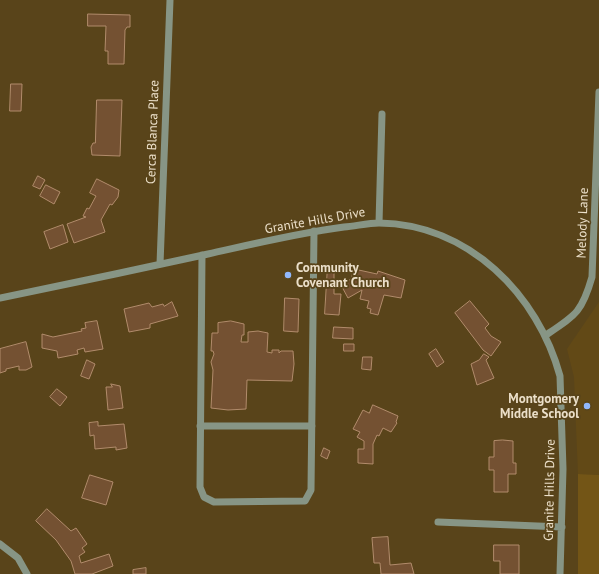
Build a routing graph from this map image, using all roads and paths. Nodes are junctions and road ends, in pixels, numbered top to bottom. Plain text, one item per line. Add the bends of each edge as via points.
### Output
1 (170, 0) edge
2 (599, 92) edge
3 (382, 114) dead end
4 (379, 223) junction
5 (314, 231) junction
6 (202, 255) junction
7 (160, 264) junction
8 (0, 298) edge
9 (546, 335) junction
10 (200, 426) junction
11 (312, 426) junction
12 (438, 522) dead end
13 (562, 527) junction
14 (0, 544) edge
15 (27, 574) edge
16 (560, 574) edge

1 - 7 street, Cerca Blanca Place
2 - 9 street, Melody Lane via 592,277 586,298 574,317
3 - 4 street
4 - 5 street, Granite Hills Drive
4 - 9 street, Granite Hills Drive via 430,232 477,255 517,290
5 - 6 street, Granite Hills Drive
5 - 11 street
6 - 7 street, Granite Hills Drive
6 - 10 street
7 - 8 street, Granite Hills Drive
9 - 13 street, Granite Hills Drive via 560,376
10 - 11 street
10 - 11 street via 200,487 204,497 214,502 305,501 311,490
12 - 13 street
13 - 16 street, Granite Hills Drive
14 - 15 street via 18,558

